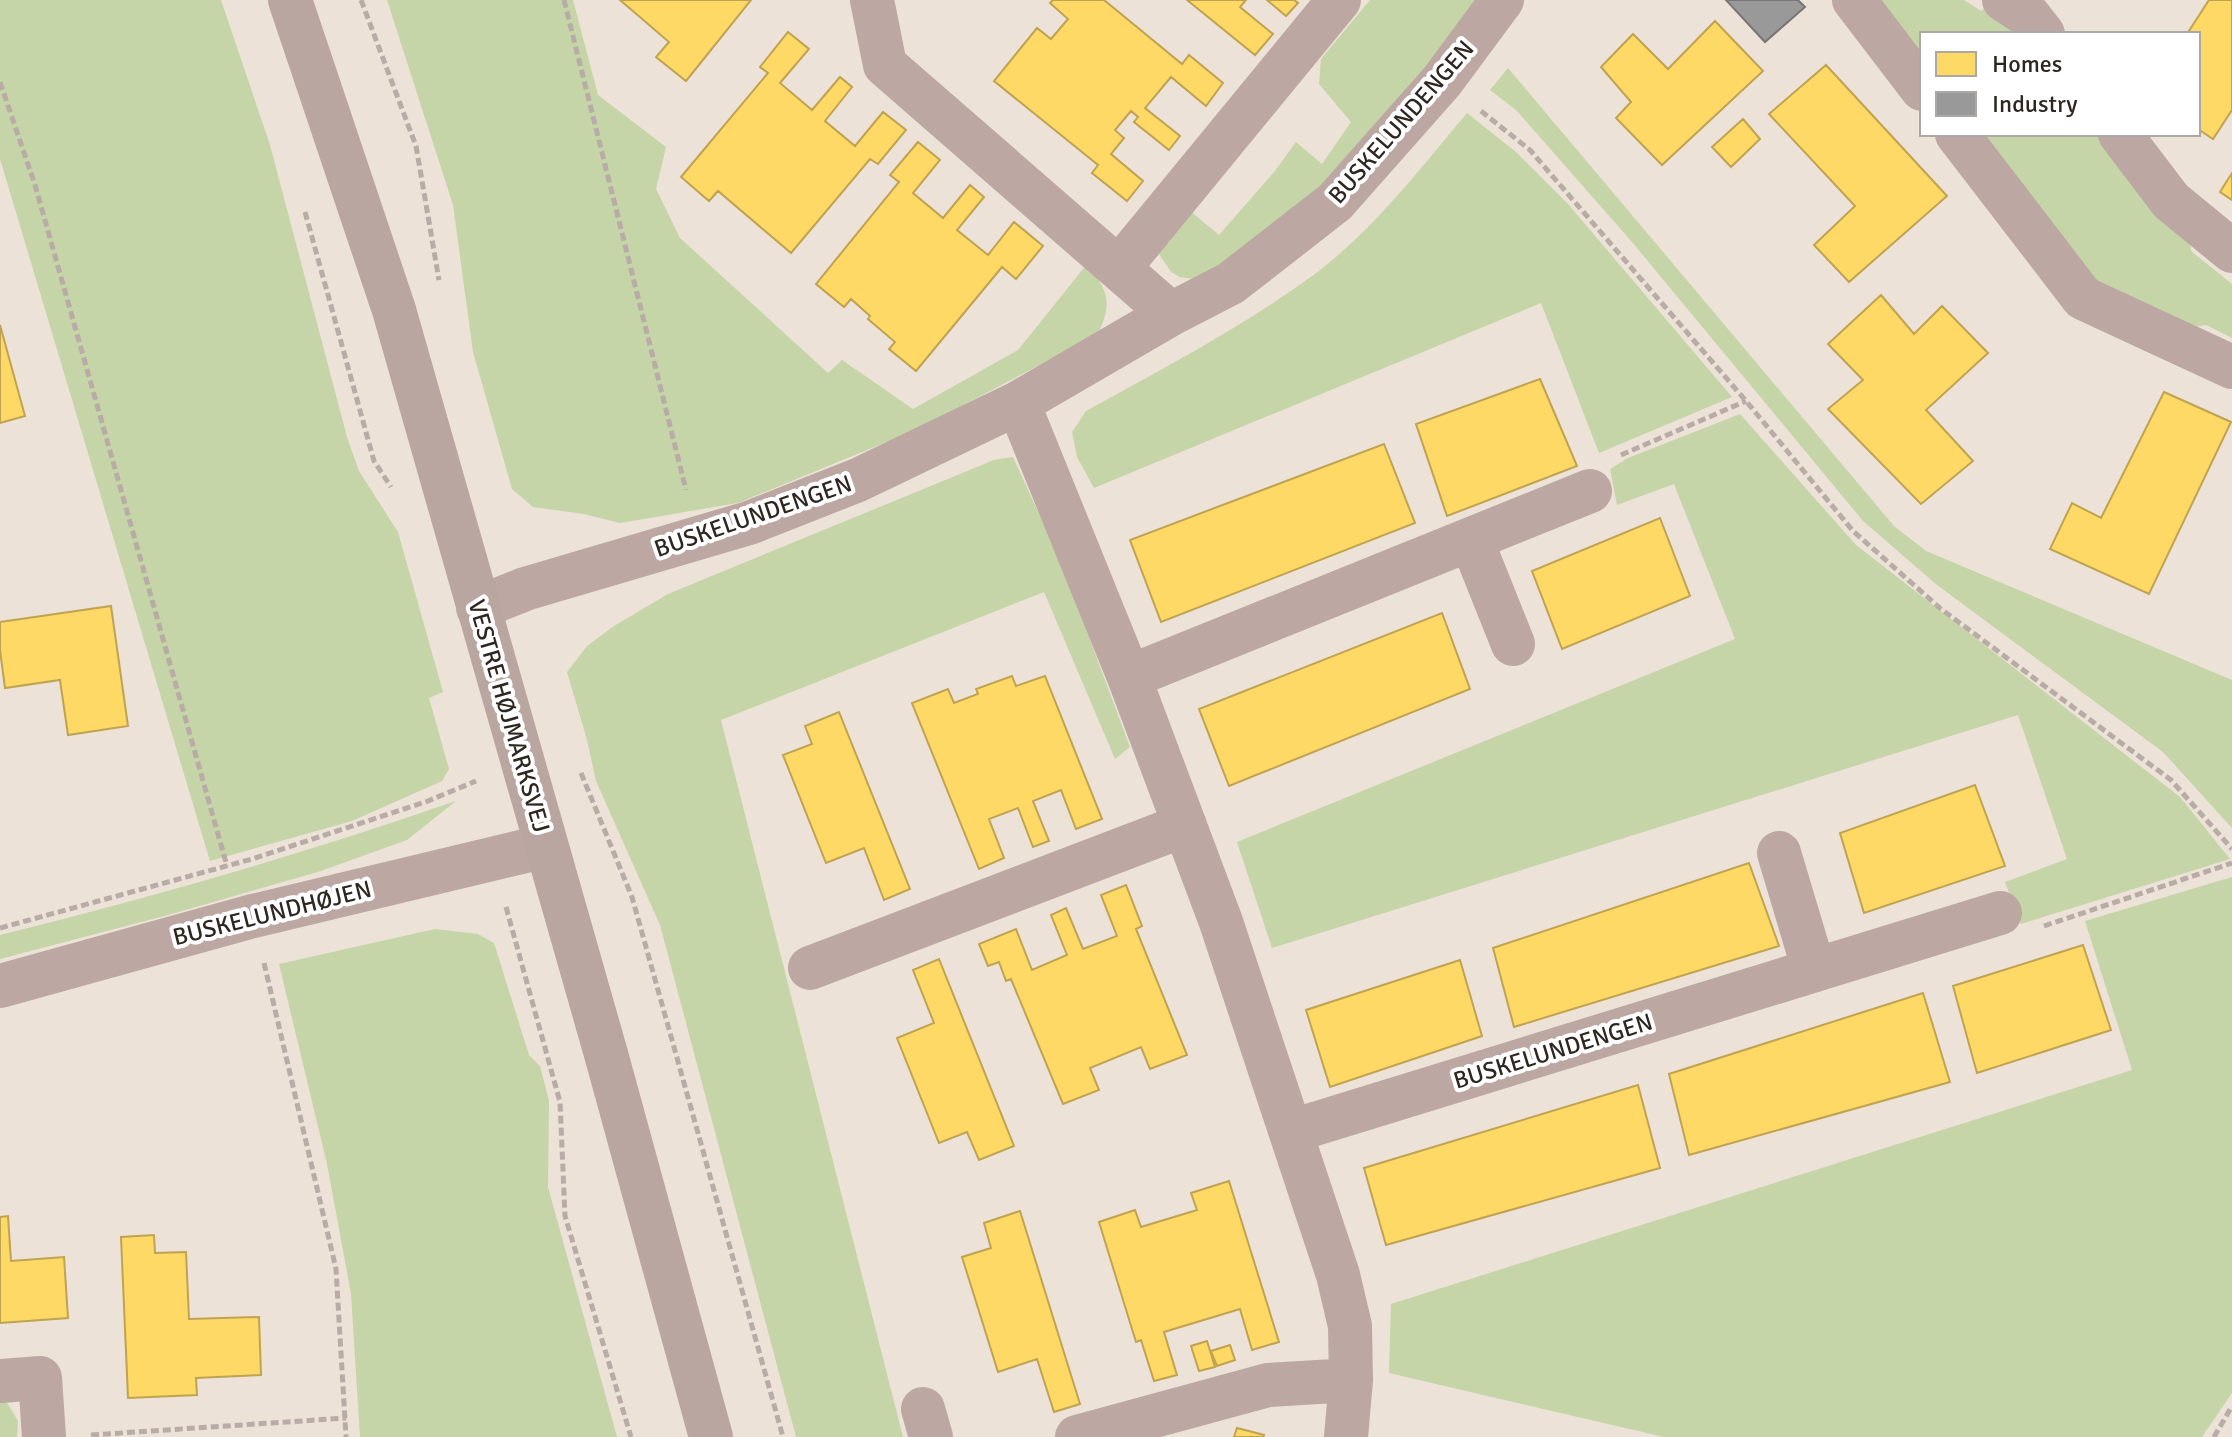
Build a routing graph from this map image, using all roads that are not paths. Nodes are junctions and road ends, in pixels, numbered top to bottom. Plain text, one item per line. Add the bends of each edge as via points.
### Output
1 (290, 0) edge
2 (872, 0) edge
3 (1339, 0) edge
4 (1502, 0) edge
5 (1854, 0) edge
6 (2004, 0) edge
7 (2041, 32) edge
8 (1920, 86) edge
9 (1959, 136) edge
10 (2122, 136) edge
11 (2232, 251) edge
12 (1119, 268) junction
13 (1171, 314) junction
14 (2232, 367) edge
15 (1018, 403) junction
16 (1590, 491) road end
17 (1471, 539) junction
18 (478, 608) junction
19 (1513, 644) dead end
20 (1129, 677) junction
21 (1185, 825) junction
22 (546, 846) junction
23 (1779, 853) dead end
24 (2000, 913) road end
25 (810, 968) dead end
26 (1814, 970) junction
27 (0, 986) edge
28 (1292, 1131) junction
29 (1351, 1380) junction
30 (0, 1381) edge
31 (44, 1437) edge
32 (711, 1437) edge
33 (1077, 1437) edge
34 (1346, 1437) edge

1 - 18 street, VESTRE HØJMARKSVEJ via 394,310
2 - 12 street via 885,65
3 - 12 street
4 - 13 street, BUSKELUNDENGEN via 1442,81 1335,202 1231,283
5 - 8 street
6 - 7 street via 2029,16
9 - 14 street via 2083,298
10 - 11 street via 2171,201
12 - 13 street
13 - 15 street, BUSKELUNDENGEN
15 - 18 street, BUSKELUNDENGEN via 858,480 749,523 525,589
15 - 20 street
16 - 17 street
17 - 19 street
17 - 20 street
18 - 22 street, VESTRE HØJMARKSVEJ
20 - 21 street
21 - 25 street
21 - 28 street
22 - 27 street, BUSKELUNDHØJEN via 253,916
22 - 32 street, VESTRE HØJMARKSVEJ
23 - 26 street
24 - 26 street, BUSKELUNDENGEN
26 - 28 street, BUSKELUNDENGEN
28 - 29 street via 1338,1275 1350,1326
29 - 33 street via 1268,1385
29 - 34 street
30 - 31 street via 40,1378

